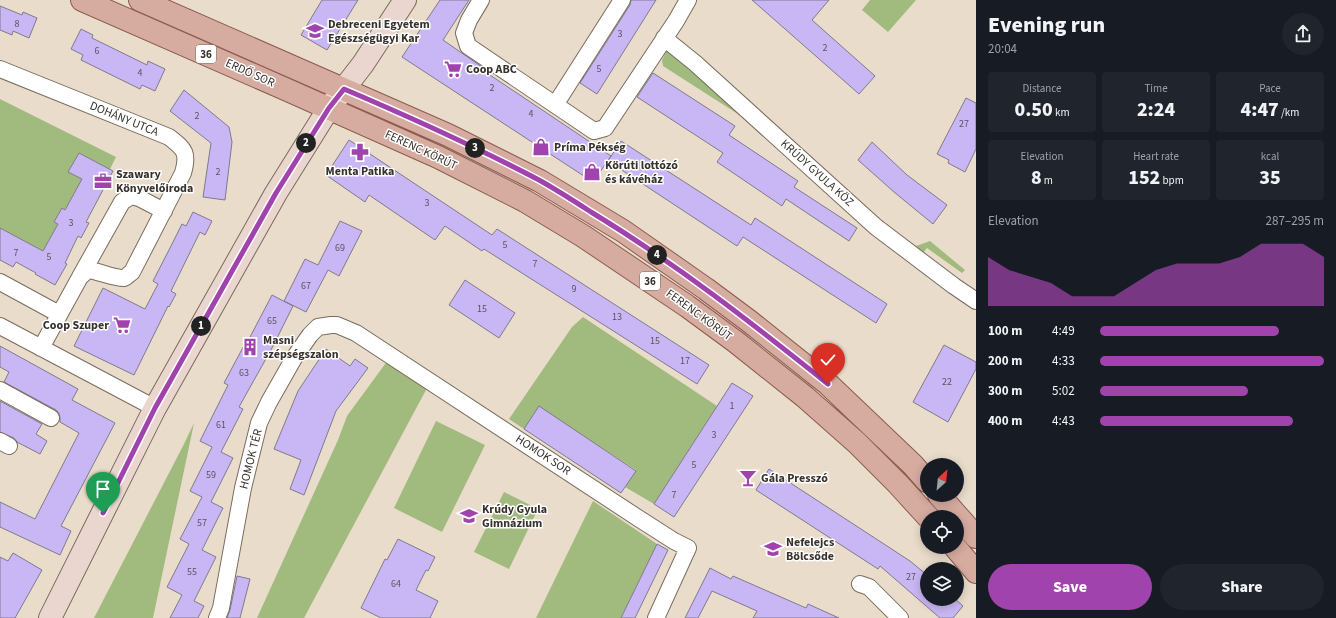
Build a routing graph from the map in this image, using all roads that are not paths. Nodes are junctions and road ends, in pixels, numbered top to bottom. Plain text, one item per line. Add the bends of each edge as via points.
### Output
1 (82, 0) edge
2 (140, 0) edge
3 (405, 0) edge
4 (481, 0) edge
5 (622, 0) edge
6 (688, 0) edge
7 (664, 38) junction
8 (0, 69) edge
9 (344, 89) junction
10 (555, 105) junction
11 (329, 108) junction
12 (164, 211) junction
13 (80, 277) junction
14 (0, 282) edge
15 (976, 301) edge
16 (59, 314) junction
17 (331, 325) joint
18 (0, 326) edge
19 (41, 348) junction
20 (0, 390) edge
21 (155, 408) junction
22 (51, 418) dead end
23 (920, 473) edge
24 (945, 502) edge
25 (922, 510) edge
26 (976, 537) edge
27 (961, 554) edge
28 (976, 572) edge
29 (860, 584) dead end
30 (50, 618) edge
31 (217, 618) edge
32 (656, 618) edge
33 (900, 618) edge

1 - 11 main road, ERDŐ SOR / 36
2 - 9 main road, ERDŐ SOR / 36
3 - 9 street
4 - 10 street via 464,33 468,46
5 - 10 street
6 - 7 street
7 - 10 street via 606,128 594,131
7 - 15 street, KRÚDY GYULA KÖZ via 876,227
8 - 12 street, DOHÁNY UTCA via 169,137 182,148 187,160 184,172
9 - 11 street
9 - 23 main road, FERENC KÖRÚT / 36 via 448,135 540,181 623,231 706,289 828,384
11 - 21 street via 276,193
11 - 25 main road, FERENC KÖRÚT / 36 via 438,157 525,201 638,272 736,342 813,403 897,482
12 - 13 street, DOHÁNY UTCA via 132,272 125,278 88,270
12 - 13 street via 131,196 122,202
13 - 16 street
14 - 16 street
16 - 19 street
17 - 31 street, HOMOK TÉR via 318,327 310,335 280,381 259,423
17 - 32 street, HOMOK SOR via 356,333 688,548
18 - 19 street
19 - 21 street
20 - 22 street
21 - 30 street
24 - 26 main road
27 - 28 main road
29 - 33 street via 869,587

